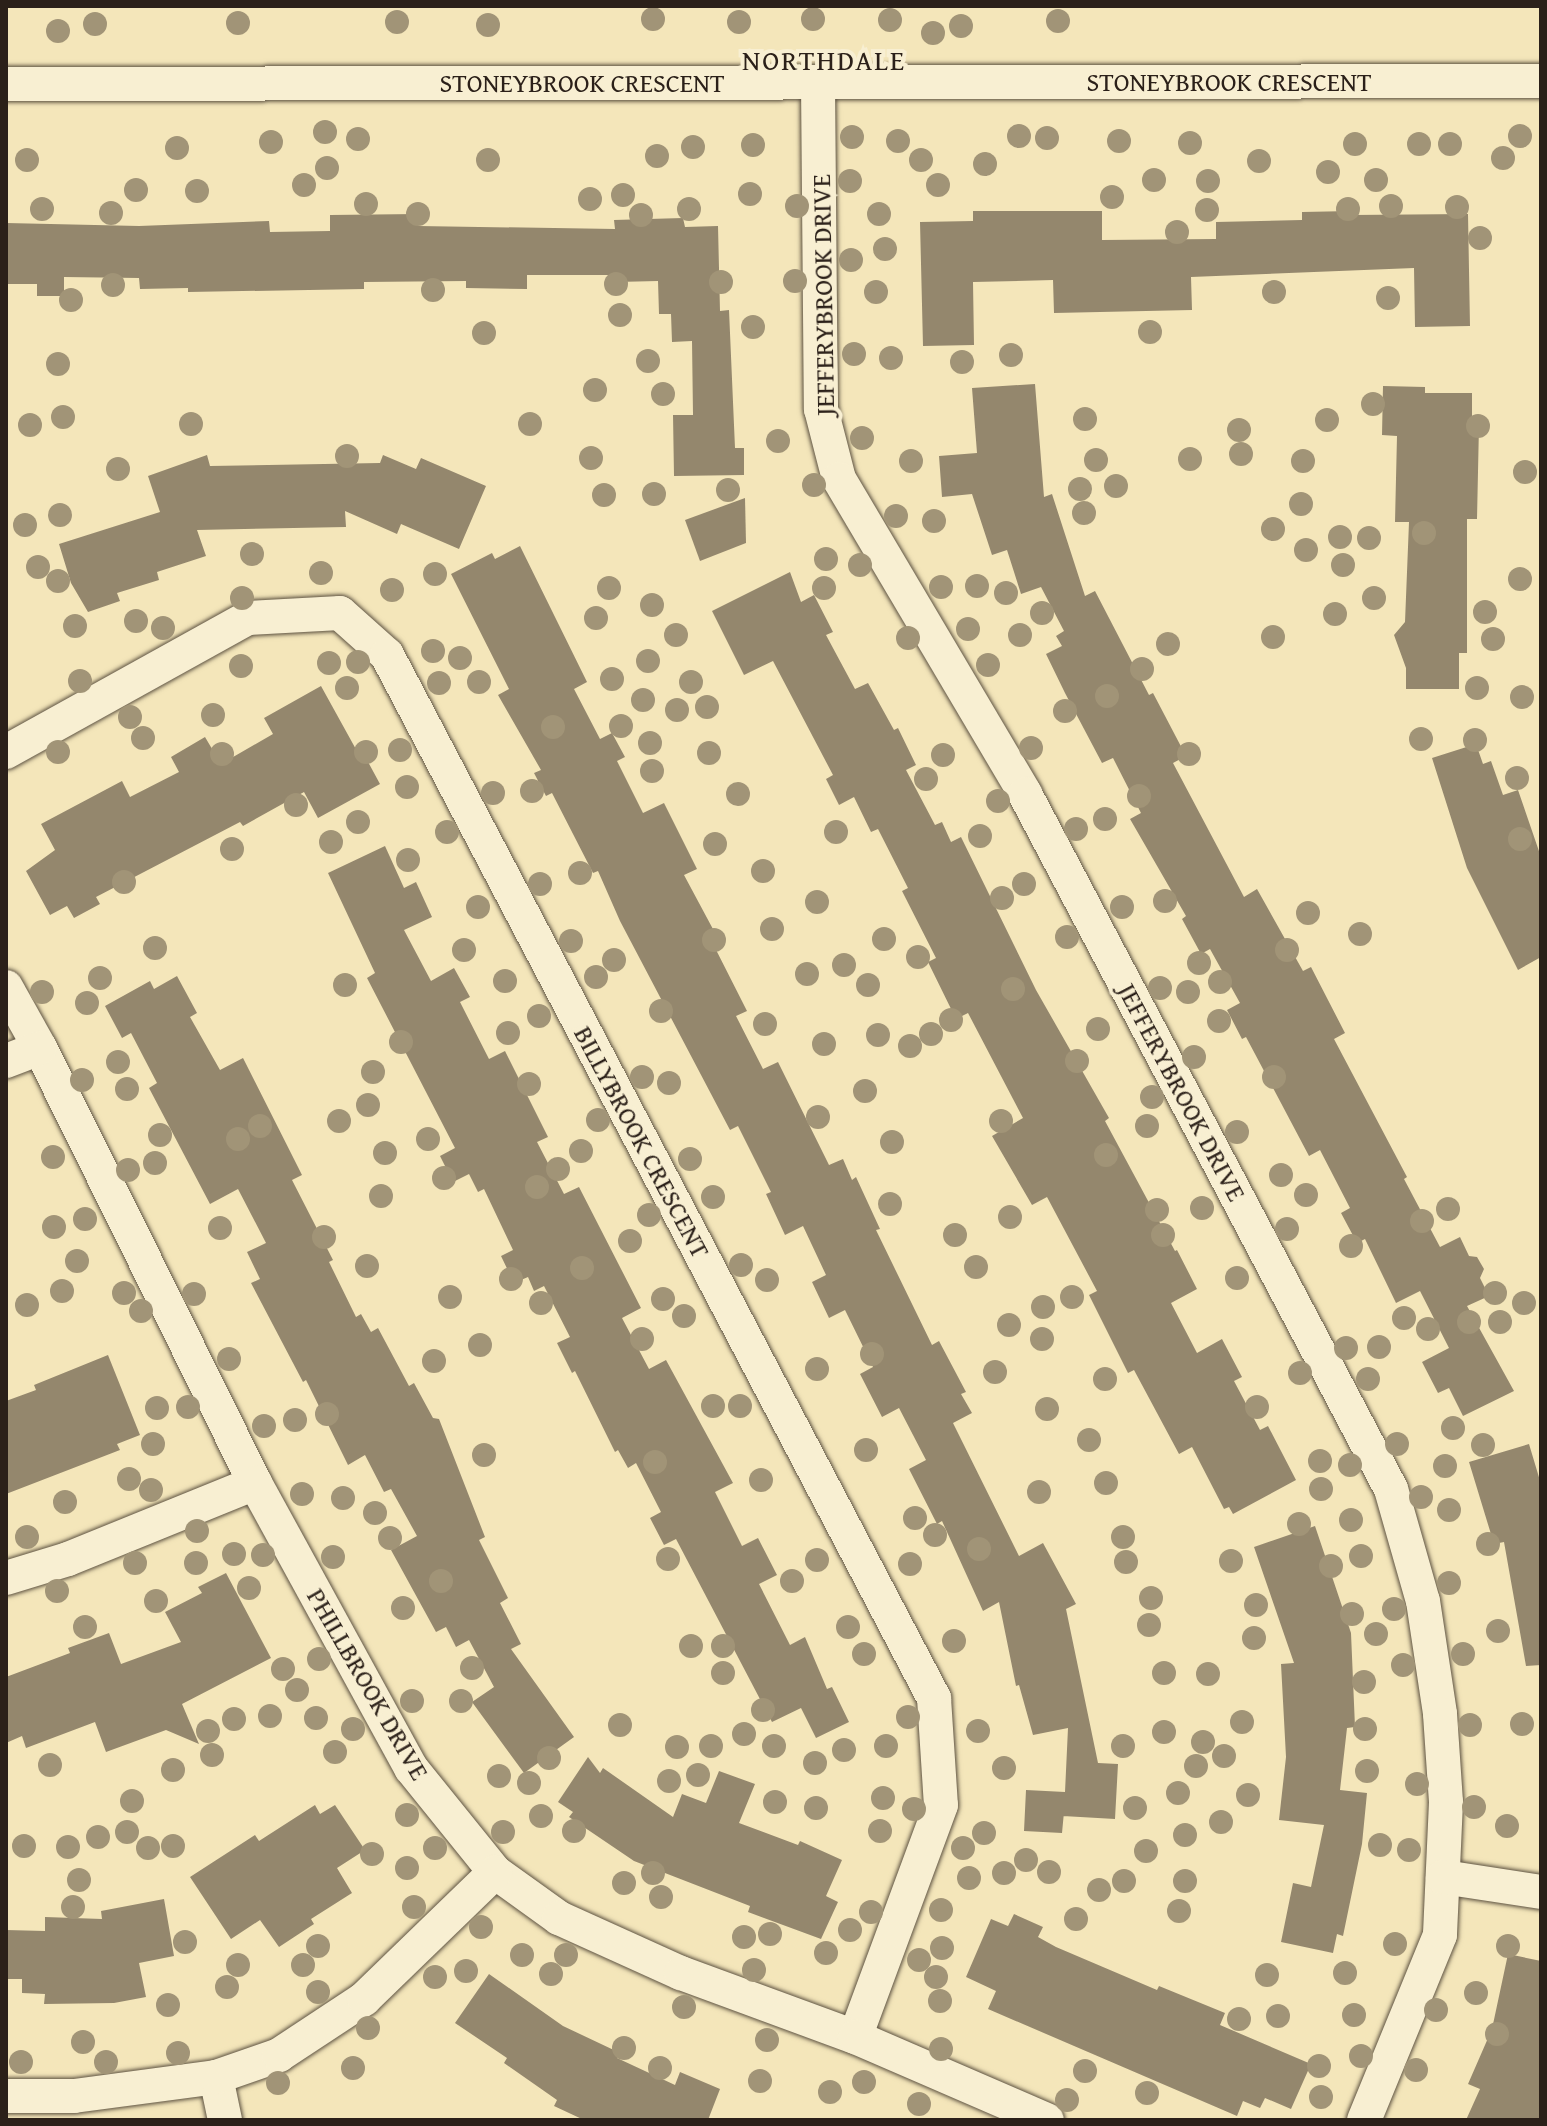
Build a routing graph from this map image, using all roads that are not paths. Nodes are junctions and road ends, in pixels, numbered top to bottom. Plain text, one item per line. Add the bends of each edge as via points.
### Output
1 (1541, 81) edge
2 (818, 83) junction
3 (6, 84) edge
4 (6, 752) edge
5 (6, 987) edge
6 (40, 1048) junction
7 (6, 1061) edge
8 (255, 1483) junction
9 (6, 1578) edge
10 (495, 1872) junction
11 (1443, 1877) junction
12 (1541, 1892) edge
13 (855, 2037) junction
14 (216, 2077) junction
15 (6, 2096) edge
16 (225, 2120) edge
17 (1047, 2120) edge
18 (1364, 2120) edge

1 - 2 street, STONEYBROOK CRESCENT
2 - 3 street, STONEYBROOK CRESCENT
2 - 11 street, JEFFERYBROOK DRIVE via 821,409 839,479 1025,794 1391,1489 1423,1601 1440,1714 1446,1802
4 - 13 street, BILLYBROOK CRESCENT via 248,618 340,613 387,655 934,1698 941,1805
5 - 6 street, PHILLBROOK DRIVE
6 - 7 street
6 - 8 street, PHILLBROOK DRIVE
8 - 9 street via 68,1559
8 - 10 street, PHILLBROOK DRIVE via 411,1768
10 - 13 street, PHILLBROOK DRIVE via 559,1918 681,1973
10 - 14 street via 364,1999 279,2055
11 - 12 street
11 - 18 street, JEFFERYBROOK DRIVE via 1440,1935
13 - 17 street, PHILLBROOK DRIVE
14 - 15 street via 74,2096
14 - 16 street

